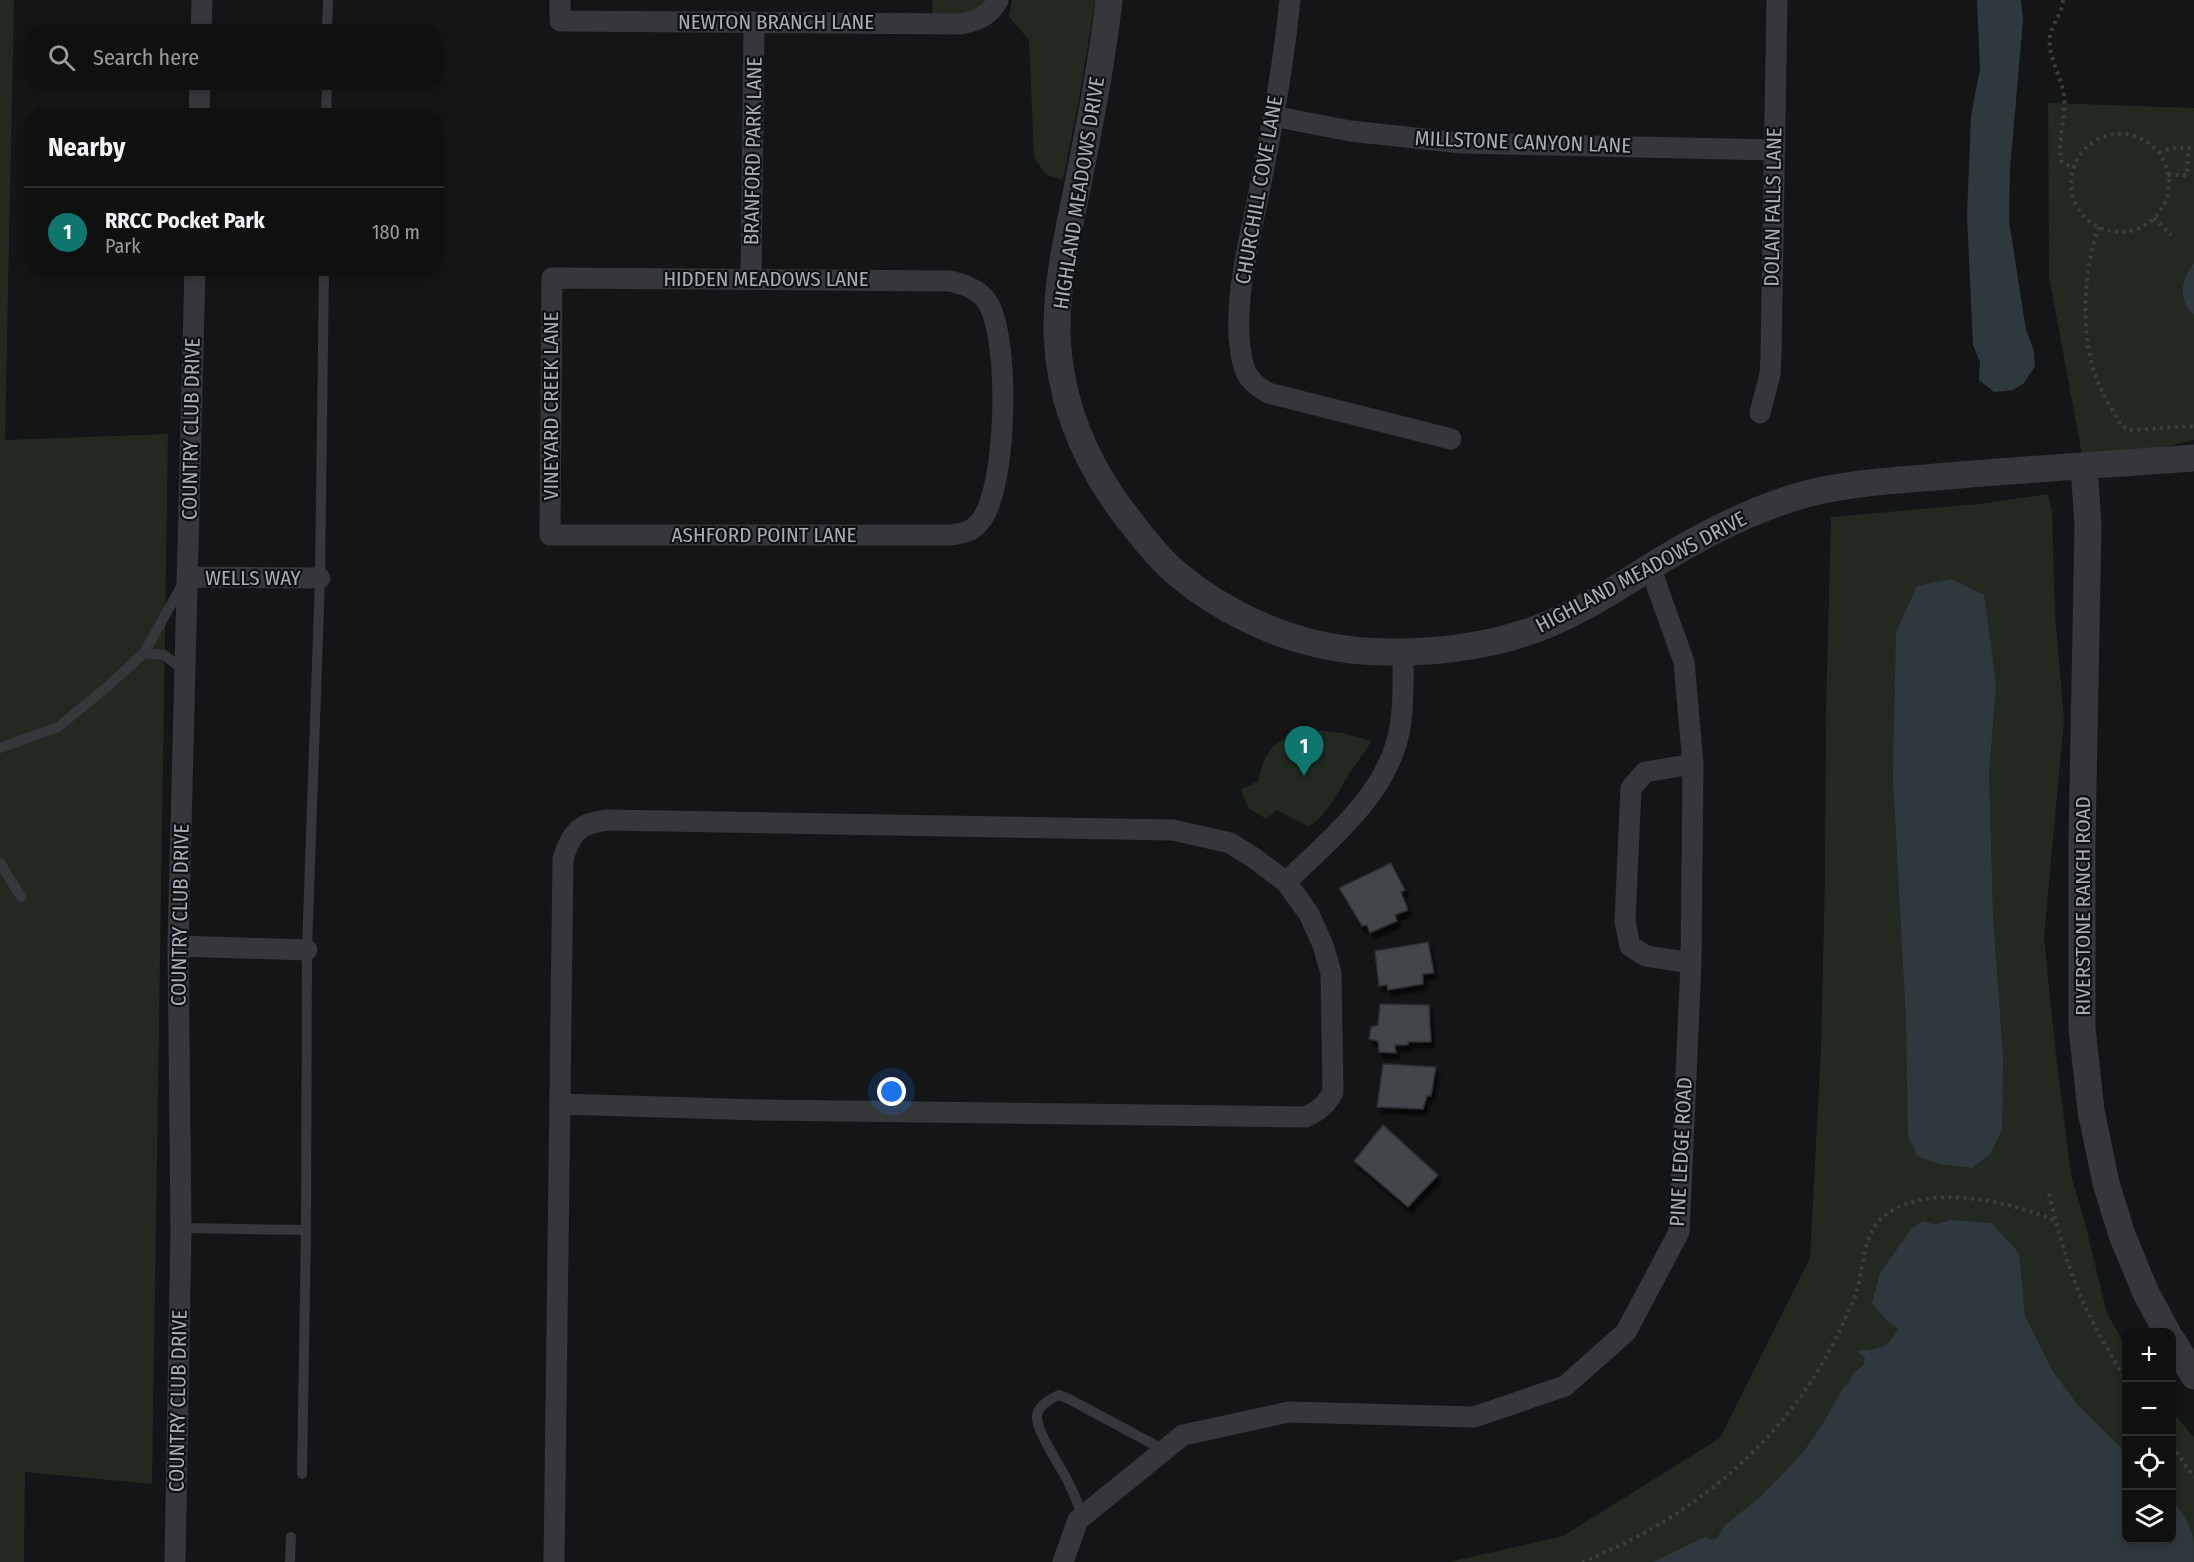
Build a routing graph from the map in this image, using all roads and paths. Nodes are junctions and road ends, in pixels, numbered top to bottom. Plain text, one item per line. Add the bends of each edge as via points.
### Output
1 (202, 0) edge
2 (328, 0) edge
3 (1109, 0) edge
4 (1290, 0) edge
5 (1777, 0) edge
6 (2063, 0) edge
7 (994, 6) edge
8 (560, 10) edge
9 (754, 22) junction
10 (201, 24) edge
11 (327, 24) edge
12 (200, 90) edge
13 (327, 90) edge
14 (199, 108) edge
15 (326, 108) edge
16 (1273, 116) junction
17 (2188, 148) junction
18 (2194, 148) edge
19 (1774, 150) junction
20 (2159, 153) junction
21 (2073, 169) junction
22 (2168, 175) junction
23 (2154, 218) junction
24 (2099, 227) junction
25 (2171, 235) dead end
26 (195, 276) edge
27 (324, 276) edge
28 (552, 278) joint
29 (751, 279) junction
30 (1760, 413) dead end
31 (2194, 426) edge
32 (1451, 440) dead end
33 (2194, 458) edge
34 (2084, 466) junction
35 (975, 528) joint
36 (550, 535) joint
37 (1650, 567) junction
38 (187, 577) junction
39 (320, 578) junction
40 (1403, 651) junction
41 (144, 653) junction
42 (185, 671) junction
43 (0, 748) edge
44 (1692, 764) junction
45 (0, 863) edge
46 (1286, 882) junction
47 (21, 897) dead end
48 (178, 946) junction
49 (307, 950) junction
50 (1691, 963) junction
51 (560, 1104) junction
52 (2049, 1194) dead end
53 (2055, 1221) junction
54 (181, 1228) junction
55 (306, 1230) junction
56 (2165, 1328) edge
57 (2176, 1347) edge
58 (2122, 1372) edge
59 (2194, 1376) edge
60 (1164, 1450) junction
61 (2176, 1452) edge
62 (302, 1474) dead end
63 (2194, 1477) edge
64 (1083, 1517) junction
65 (291, 1537) dead end
66 (175, 1562) edge
67 (290, 1562) edge
68 (554, 1562) edge
69 (1063, 1562) edge
70 (1582, 1562) edge

1 - 10 street
2 - 11 lane
3 - 40 street, HIGHLAND MEADOWS DRIVE via 1058,300 1061,369 1078,436 1112,499 1133,526 1164,561 1205,595 1260,625 1318,645
4 - 16 street, CHURCHILL COVE LANE
5 - 19 street, DOLAN FALLS LANE
6 - 21 path via 2050,35 2050,49 2064,94 2061,161
7 - 9 street, NEWTON BRANCH LANE via 976,21 960,24
8 - 9 street, NEWTON BRANCH LANE
9 - 29 street, BRANFORD PARK LANE
12 - 14 street
13 - 15 lane
16 - 19 street, MILLSTONE CANYON LANE via 1450,142
16 - 32 street, CHURCHILL COVE LANE via 1241,296 1241,346 1249,378 1268,393
17 - 18 path
17 - 20 path via 2170,148
17 - 22 path via 2187,175
19 - 30 street, DOLAN FALLS LANE via 1770,374
20 - 21 path via 2140,138 2117,134 2094,141 2077,158
20 - 22 path
21 - 24 path via 2071,189 2077,207
22 - 23 path via 2166,198
23 - 24 path via 2127,231
23 - 25 path
24 - 31 path via 2091,248 2085,302 2094,374 2102,392 2125,429
26 - 38 street, COUNTRY CLUB DRIVE
27 - 39 lane
28 - 29 street, HIDDEN MEADOWS LANE
28 - 36 street, VINEYARD CREEK LANE
29 - 35 street, HIDDEN MEADOWS LANE via 950,280 976,291 986,300 995,323 999,353 1000,451 995,489
33 - 34 street, HIGHLAND MEADOWS DRIVE
34 - 37 street, HIGHLAND MEADOWS DRIVE via 1838,486 1738,518
34 - 56 street, RIVERSTONE RANCH ROAD via 2088,545 2082,1028 2091,1111 2106,1183 2122,1235
35 - 36 street, ASHFORD POINT LANE via 951,535
37 - 40 street, HIGHLAND MEADOWS DRIVE via 1566,617 1522,634 1480,646
37 - 44 street, PINE LEDGE ROAD via 1684,662
38 - 39 street, WELLS WAY
38 - 41 lane
38 - 42 street, COUNTRY CLUB DRIVE
39 - 49 lane
40 - 46 street via 1401,722 1394,751 1379,782 1358,810
41 - 42 lane via 164,655
41 - 43 lane via 58,727
42 - 48 street, COUNTRY CLUB DRIVE
44 - 50 street, PINE LEDGE ROAD
44 - 50 street via 1645,772 1630,788 1625,921 1630,946 1646,957
45 - 47 lane
46 - 51 street via 1230,843 1173,830 591,822 568,841 563,859
46 - 51 street via 1309,914 1331,973 1333,1092 1327,1104 1305,1117
48 - 49 street
48 - 54 street, COUNTRY CLUB DRIVE
49 - 55 lane
50 - 60 street, PINE LEDGE ROAD via 1679,1232 1626,1332 1565,1386 1474,1418 1288,1412 1183,1435
51 - 68 street
52 - 53 path
53 - 58 path via 2082,1300
53 - 70 path via 2031,1210 1981,1199 1932,1198 1898,1206 1870,1232 1856,1294 1839,1333 1810,1383 1766,1440 1716,1487 1671,1518
54 - 55 lane
54 - 66 street, COUNTRY CLUB DRIVE
55 - 62 lane
57 - 59 street
60 - 64 street, PINE LEDGE ROAD
60 - 64 lane via 1069,1399 1059,1395 1049,1399 1037,1416 1040,1428
61 - 63 path
64 - 69 street, PINE LEDGE ROAD via 1078,1520
65 - 67 lane

